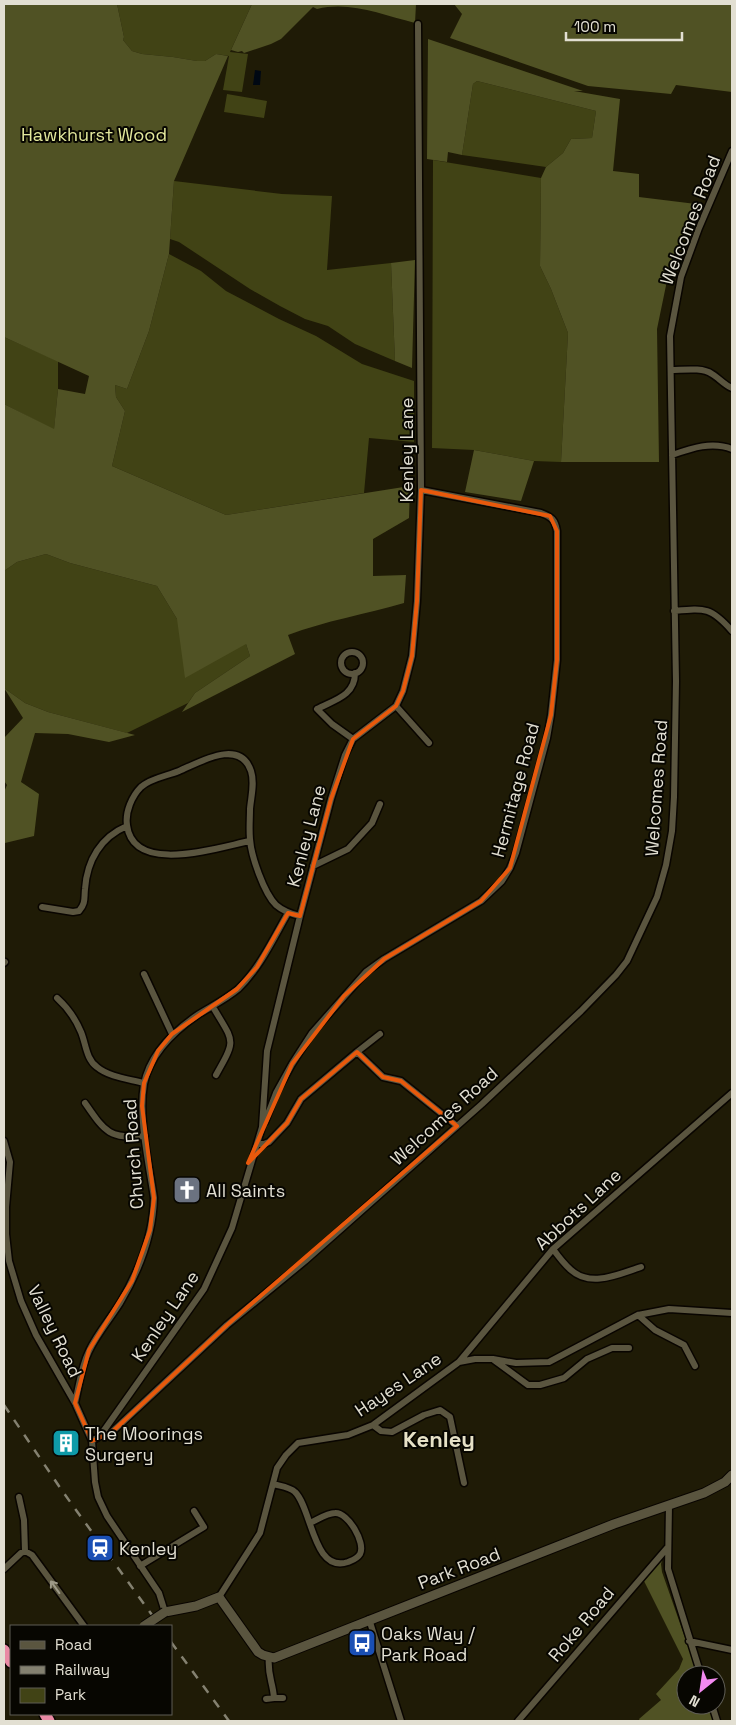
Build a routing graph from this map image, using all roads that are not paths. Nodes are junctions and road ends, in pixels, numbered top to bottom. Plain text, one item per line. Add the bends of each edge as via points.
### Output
1 (418, 24) dead end
2 (732, 151) edge
3 (671, 370) junction
4 (732, 388) edge
5 (732, 449) edge
6 (672, 455) junction
7 (421, 490) junction
8 (674, 611) junction
9 (732, 631) edge
10 (355, 673) dead end
11 (396, 706) junction
12 (353, 738) junction
13 (430, 743) dead end
14 (380, 804) dead end
15 (127, 826) junction
16 (250, 841) junction
17 (313, 866) junction
18 (42, 907) dead end
19 (288, 913) junction
20 (300, 916) junction
21 (144, 974) dead end
22 (57, 998) dead end
23 (213, 1007) junction
24 (172, 1034) junction
25 (380, 1034) dead end
26 (358, 1052) junction
27 (216, 1075) dead end
28 (144, 1083) junction
29 (732, 1093) edge
30 (86, 1103) dead end
31 (457, 1126) junction
32 (262, 1127) junction
33 (145, 1136) junction
34 (4, 1141) edge
35 (257, 1144) junction
36 (5, 1207) edge
37 (553, 1249) junction
38 (6, 1262) edge
39 (641, 1268) dead end
40 (732, 1313) edge
41 (638, 1315) junction
42 (629, 1348) dead end
43 (493, 1359) junction
44 (459, 1362) junction
45 (695, 1366) dead end
46 (75, 1403) junction
47 (373, 1425) junction
48 (102, 1434) junction
49 (92, 1440) junction
50 (732, 1475) edge
51 (464, 1483) dead end
52 (273, 1484) junction
53 (19, 1497) dead end
54 (669, 1505) junction
55 (194, 1511) dead end
56 (310, 1523) junction
57 (668, 1547) junction
58 (25, 1551) junction
59 (140, 1566) junction
60 (4, 1569) edge
61 (219, 1598) junction
62 (165, 1612) junction
63 (369, 1619) junction
64 (83, 1625) edge
65 (146, 1625) edge
66 (689, 1641) junction
67 (732, 1650) edge
68 (270, 1657) junction
69 (697, 1665) edge
70 (274, 1698) junction
71 (283, 1698) dead end
72 (266, 1699) dead end
73 (401, 1721) edge
74 (518, 1721) edge

1 - 7 street, Kenley Lane
2 - 3 street, Welcomes Road via 681,277 670,336
3 - 4 street via 703,370
3 - 6 street, Welcomes Road
5 - 6 street via 714,445
6 - 8 street, Welcomes Road
7 - 11 street, Kenley Lane via 412,656
7 - 32 street, Hermitage Road via 541,512 555,521 557,660 547,738 516,853 502,881 482,900 366,972 312,1033 276,1093
8 - 9 street via 693,609 714,613
8 - 31 street, Welcomes Road via 676,710 672,831 657,897 627,961 616,975
10 - 12 street via 355,681 344,696 317,709
11 - 12 street
11 - 13 street
12 - 17 street, Kenley Lane via 345,755
14 - 17 street via 372,823 348,849
15 - 16 street via 137,845 164,855
15 - 16 street via 129,808 142,786 205,758 230,754 244,759 252,772
15 - 18 street via 115,831 94,853 87,872 85,902 79,911
16 - 19 street via 262,883 272,900
17 - 20 street, Kenley Lane
19 - 20 street
19 - 23 street, Church Road via 257,967 237,989
20 - 32 street, Kenley Lane via 268,1051
21 - 24 street
22 - 28 street via 75,1020 90,1061 95,1066
23 - 24 street, Church Road
23 - 27 street via 231,1037 231,1048
24 - 28 street, Church Road via 158,1051
25 - 26 street
26 - 31 street via 383,1077 401,1081
26 - 35 street via 301,1099 287,1123 269,1142
28 - 33 street, Church Road
29 - 37 street, Abbots Lane
30 - 33 street via 99,1124 113,1134 125,1138
31 - 48 street, Welcomes Road via 305,1261 227,1325 112,1432
32 - 35 street, Kenley Lane
33 - 46 street, Church Road via 154,1213 145,1251 120,1303 89,1350
34 - 36 street, Valley Road via 10,1162
35 - 48 street, Kenley Lane via 232,1228 204,1289
36 - 38 street, Valley Road
37 - 39 street via 571,1270 590,1279
37 - 44 street, Abbots Lane
38 - 46 street, Valley Road via 36,1335
40 - 41 street, Hayes Lane via 669,1309
41 - 43 street, Hayes Lane via 549,1362 516,1363
41 - 45 street via 656,1330 684,1345
42 - 43 street via 612,1348 587,1359 564,1378 540,1386 528,1384
43 - 44 street, Hayes Lane
44 - 47 street, Hayes Lane
46 - 49 street, Valley Road
47 - 51 street via 381,1431 392,1432 440,1410 450,1417
47 - 52 street, Hayes Lane via 348,1435 298,1443 277,1468
48 - 49 street, Kenley Lane
49 - 59 street via 98,1497 106,1516
50 - 54 street, Park Road via 704,1493
52 - 56 street via 295,1492
52 - 61 street, Hayes Lane via 260,1533
53 - 58 street
54 - 57 street
54 - 63 street, Park Road
55 - 59 street via 204,1527
56 - 56 street via 311,1533 328,1560 342,1564 356,1559 361,1552 362,1544 348,1518 341,1514 334,1512
57 - 66 street via 668,1568
57 - 74 street, Roke Road
58 - 60 street
64 -> 58 street via 32,1555
59 - 62 street via 159,1593
61 - 62 street
61 - 68 street via 258,1652
62 - 65 street, bridge
63 - 68 street, Park Road
63 - 73 street
66 - 67 street
66 - 69 street
68 - 70 street via 268,1673 274,1687
70 - 71 street
70 - 72 street

